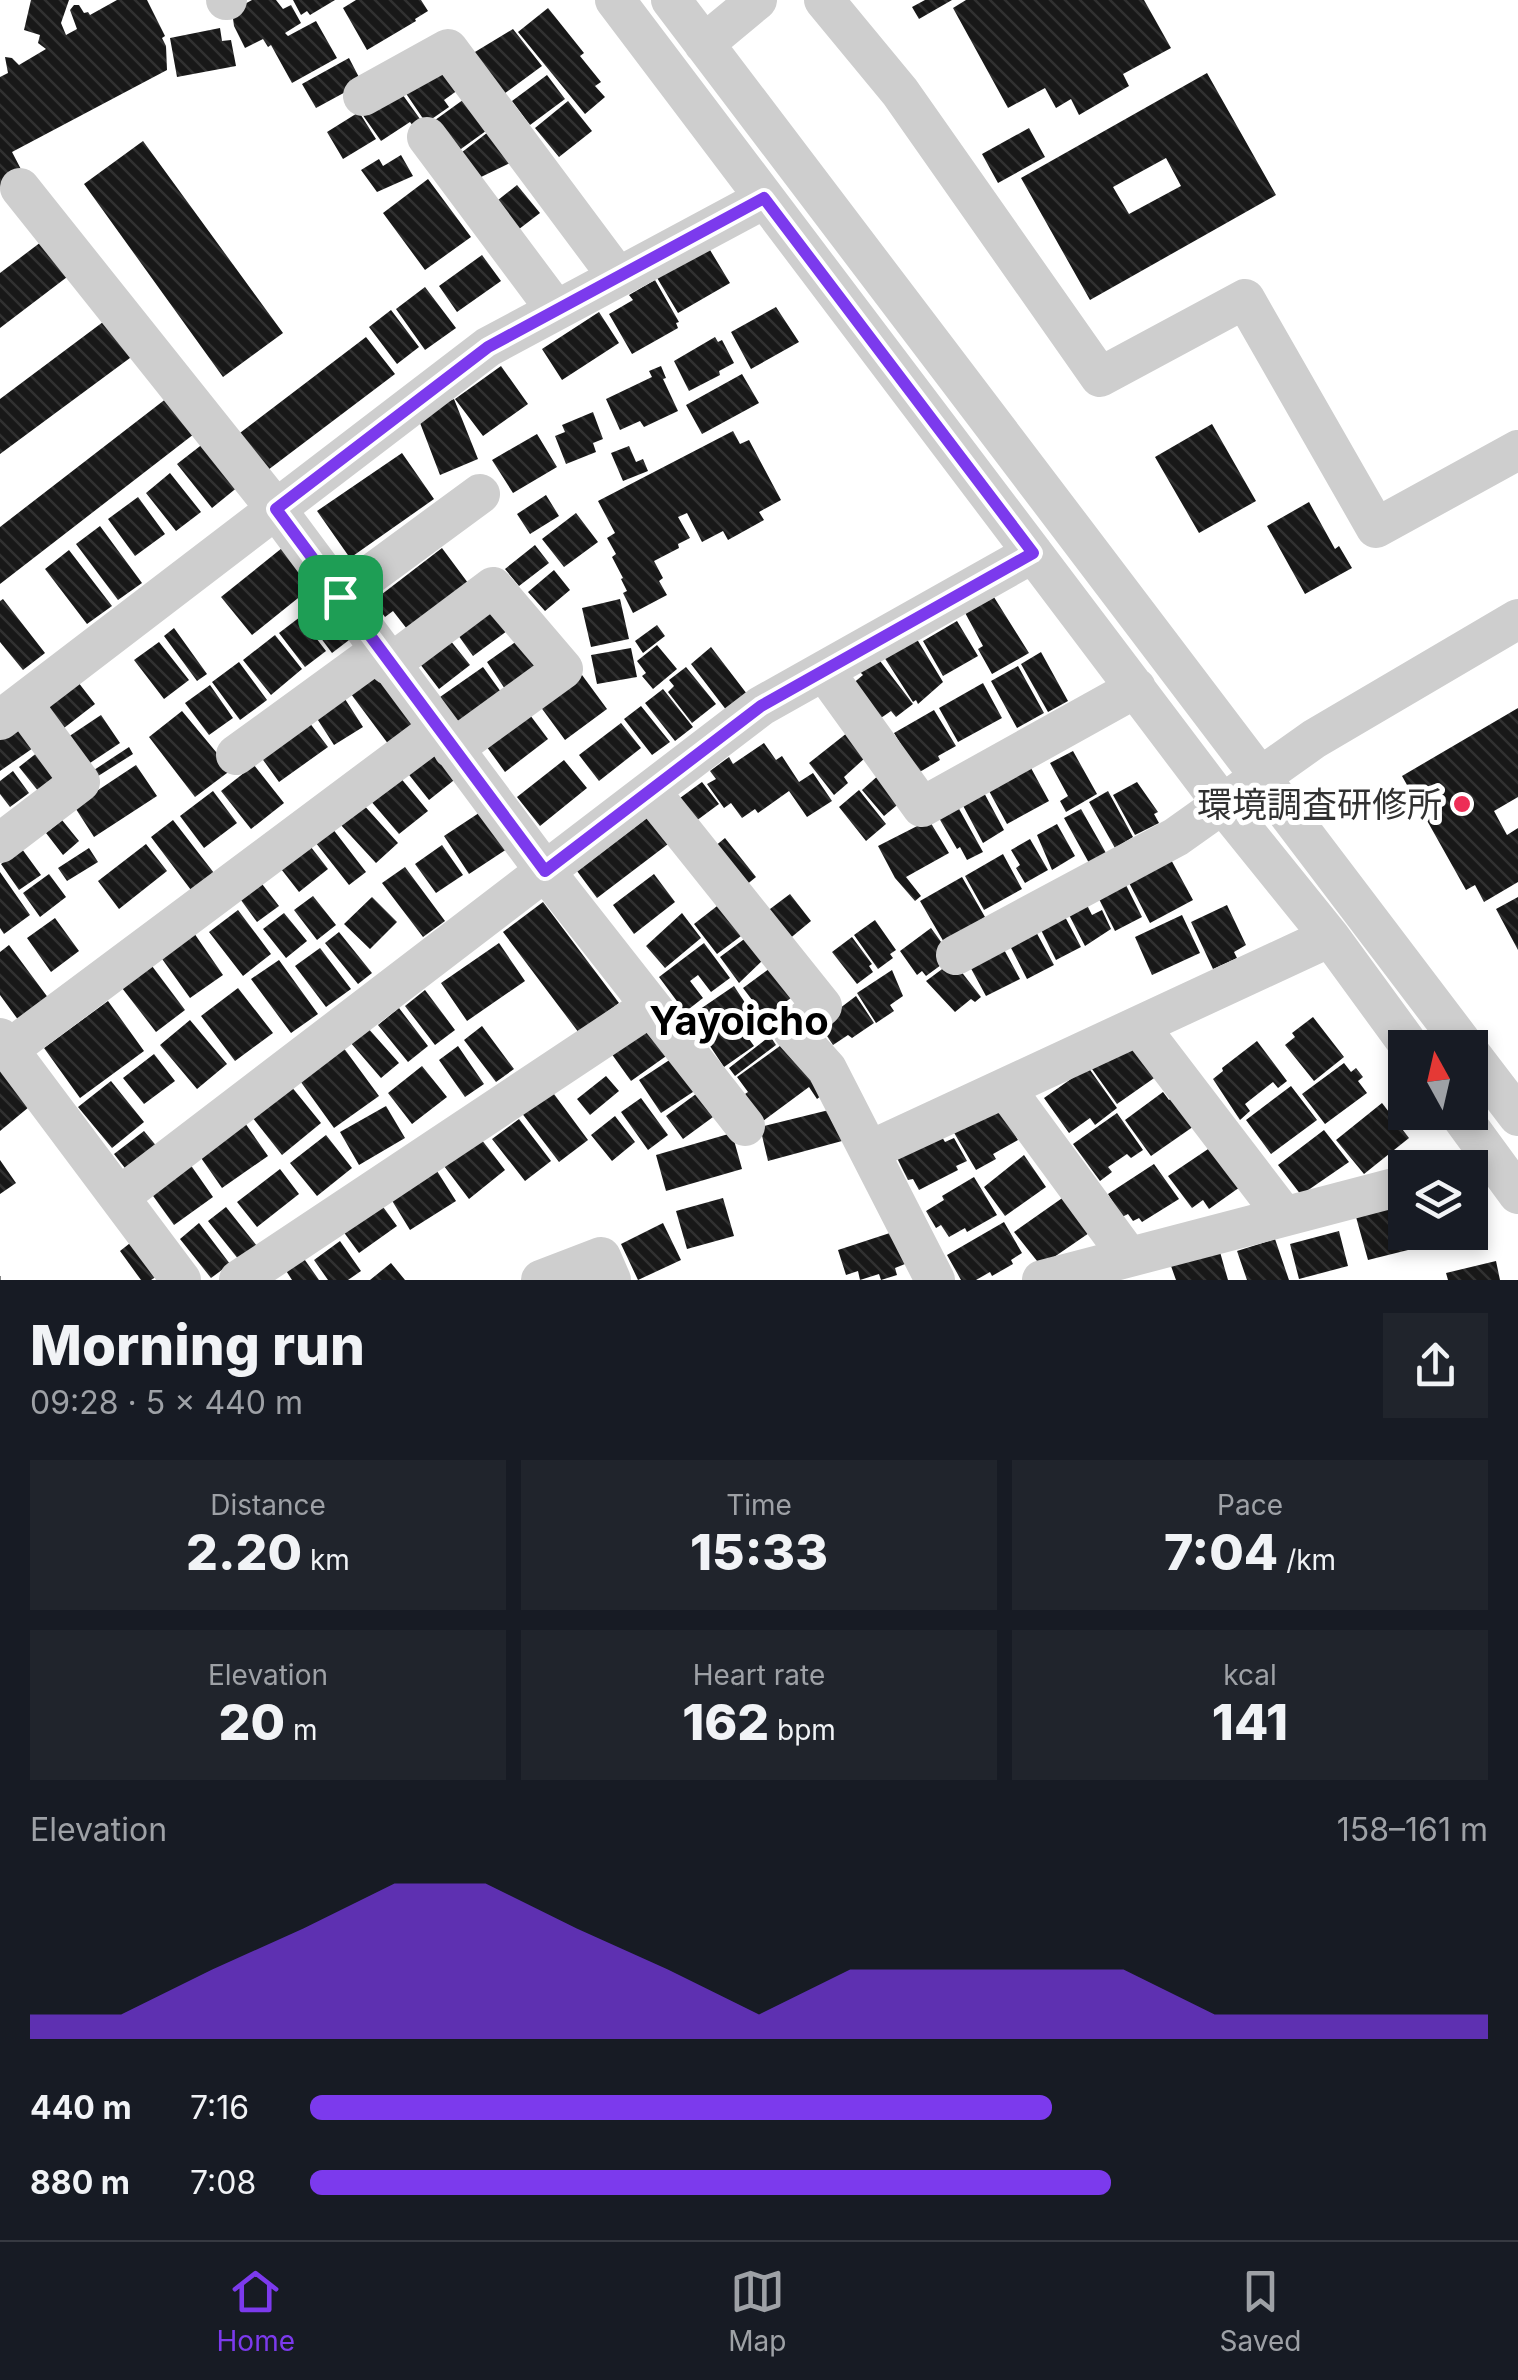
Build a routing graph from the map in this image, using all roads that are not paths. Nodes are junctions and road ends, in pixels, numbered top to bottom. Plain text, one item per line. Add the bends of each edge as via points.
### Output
1 (616, 0) edge
2 (671, 0) edge
3 (757, 0) edge
4 (824, 0) edge
5 (704, 44) junction
6 (363, 96) dead end
7 (426, 136) dead end
8 (20, 188) dead end
9 (764, 198) junction
10 (618, 277) junction
11 (556, 310) junction
12 (1518, 450) edge
13 (480, 494) dead end
14 (276, 509) junction
15 (1033, 553) junction
16 (340, 597) junction
17 (1518, 618) edge
18 (384, 658) junction
19 (824, 671) junction
20 (1136, 688) junction
21 (11, 712) edge
22 (445, 739) junction
23 (236, 756) dead end
24 (1260, 777) junction
25 (650, 791) junction
26 (1221, 802) junction
27 (0, 843) edge
28 (545, 871) junction
29 (1330, 937) junction
30 (956, 954) dead end
31 (651, 1006) junction
32 (1138, 1026) junction
33 (1398, 1030) edge
34 (1453, 1030) edge
35 (4, 1044) edge
36 (1488, 1076) edge
37 (1005, 1088) junction
38 (1518, 1116) edge
39 (745, 1126) dead end
40 (869, 1151) junction
41 (1488, 1172) edge
42 (1388, 1188) edge
43 (1518, 1194) edge
44 (119, 1198) junction
45 (1284, 1216) junction
46 (1129, 1257) junction
47 (181, 1280) edge
48 (240, 1280) edge
49 (541, 1280) edge
50 (611, 1280) edge
51 (935, 1280) edge
52 (1042, 1280) edge

1 - 9 street
2 - 5 street
3 - 5 street
4 - 12 street via 900,92 1100,377 1245,299 1376,528
5 - 24 street
6 - 10 street via 448,49
7 - 11 street
8 - 14 street
9 - 10 street
9 - 15 street
10 - 11 street
11 - 14 street via 488,347
13 - 16 street
14 - 16 street
14 - 21 street
15 - 19 street
15 - 20 street
16 - 18 street
17 - 24 street
18 - 22 street
18 - 22 street via 493,587 563,669
18 - 23 street
19 - 20 street via 922,808
19 - 25 street via 761,706
20 - 26 street
21 - 27 street via 80,782
22 - 28 street
22 - 35 street
24 - 26 street
24 - 34 street
25 - 28 street
25 - 40 street via 822,1006 793,1032 828,1069
26 - 29 street
26 - 30 street via 1176,837
28 - 31 street
28 - 44 street
29 - 32 street
29 - 33 street
31 - 39 street
31 - 48 street
32 - 37 street
32 - 45 street
35 - 44 street
36 - 38 street
37 - 40 street
37 - 46 street
40 - 51 street
41 - 43 street
42 - 45 street
44 - 47 street
45 - 46 street
46 - 52 street
49 - 50 street via 602,1256

